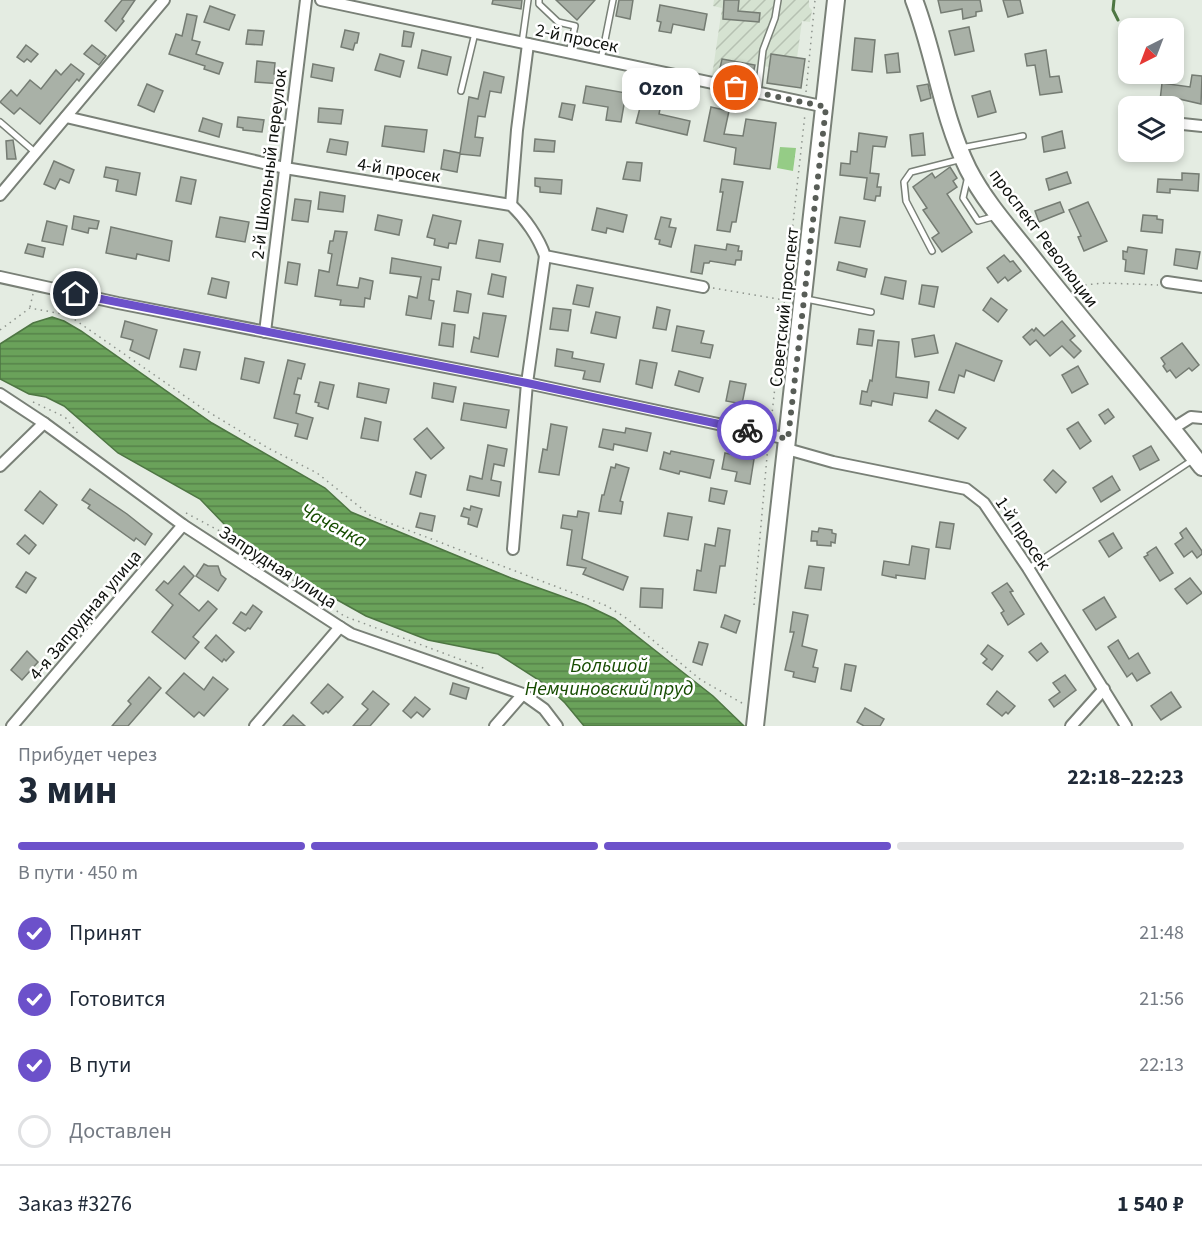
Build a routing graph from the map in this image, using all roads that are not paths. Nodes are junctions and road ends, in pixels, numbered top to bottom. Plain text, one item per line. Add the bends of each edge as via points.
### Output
1 (164, 0) edge
2 (306, 0) edge
3 (321, 0) edge
4 (528, 0) edge
5 (539, 0) edge
6 (613, 0) edge
7 (778, 0) edge
8 (837, 0) edge
9 (914, 0) edge
10 (475, 33) junction
11 (525, 44) junction
12 (569, 53) junction
13 (601, 60) junction
14 (461, 91) dead end
15 (758, 93) junction
16 (826, 107) junction
17 (66, 117) junction
18 (0, 122) edge
19 (1184, 124) edge
20 (1202, 126) edge
21 (1023, 136) dead end
22 (36, 153) junction
23 (964, 159) junction
24 (285, 168) junction
25 (0, 195) edge
26 (511, 206) junction
27 (932, 251) dead end
28 (545, 256) junction
29 (0, 277) edge
30 (1167, 282) road end
31 (703, 286) road end
32 (1202, 287) edge
33 (804, 299) junction
34 (872, 312) dead end
35 (265, 332) junction
36 (527, 383) junction
37 (0, 394) edge
38 (1201, 415) edge
39 (44, 423) junction
40 (1172, 429) junction
41 (788, 444) junction
42 (1199, 462) edge
43 (0, 466) edge
44 (183, 525) junction
45 (513, 549) dead end
46 (1028, 568) junction
47 (340, 627) junction
48 (1104, 689) junction
49 (523, 694) junction
50 (756, 718) edge
51 (12, 726) edge
52 (255, 726) edge
53 (495, 726) edge
54 (557, 726) edge
55 (1071, 726) edge
56 (1126, 726) edge

1 - 17 street
2 - 24 street, 2-й Школьный переулок
3 - 10 street, 2-й просек
4 - 11 lane
5 - 12 lane via 558,22 575,26
6 - 13 lane
7 - 15 lane via 764,50
8 - 16 street, Советский проспект
9 - 23 street, проспект Революции
10 - 11 street, 2-й просек
10 - 14 lane
11 - 12 street, 2-й просек
11 - 26 street
12 - 13 street, 2-й просек
13 - 15 street, 2-й просек
15 - 16 street, 2-й просек
16 - 33 street, Советский проспект
17 - 22 street
17 - 24 street, 4-й просек
18 - 22 lane
19 - 20 street
21 - 23 lane
22 - 25 street
23 - 27 lane via 911,172 904,182 906,201
23 - 40 street, проспект Революции via 999,216
24 - 26 street, 4-й просек
24 - 35 street, 2-й Школьный переулок
26 - 28 street via 520,213
28 - 31 street
28 - 36 street
29 - 35 street, 1-й просек
30 - 32 street
33 - 34 lane
33 - 41 street, Советский проспект
35 - 36 street, 1-й просек
36 - 41 street, 1-й просек via 769,435
36 - 45 street
37 - 39 street, Запрудная улица
38 - 40 street
39 - 43 street
39 - 44 street, Запрудная улица
40 - 42 street, проспект Революции
41 - 46 street, 1-й просек via 833,462 966,489 984,503
41 - 50 street, Советский проспект
42 - 46 lane
44 - 47 street, Запрудная улица
44 - 51 street, 4-я Запрудная улица
46 - 48 street, 1-й просек
47 - 49 street, Запрудная улица
47 - 52 street
48 - 55 street
48 - 56 street, 1-й просек
49 - 53 street
49 - 54 street, Запрудная улица via 544,709

